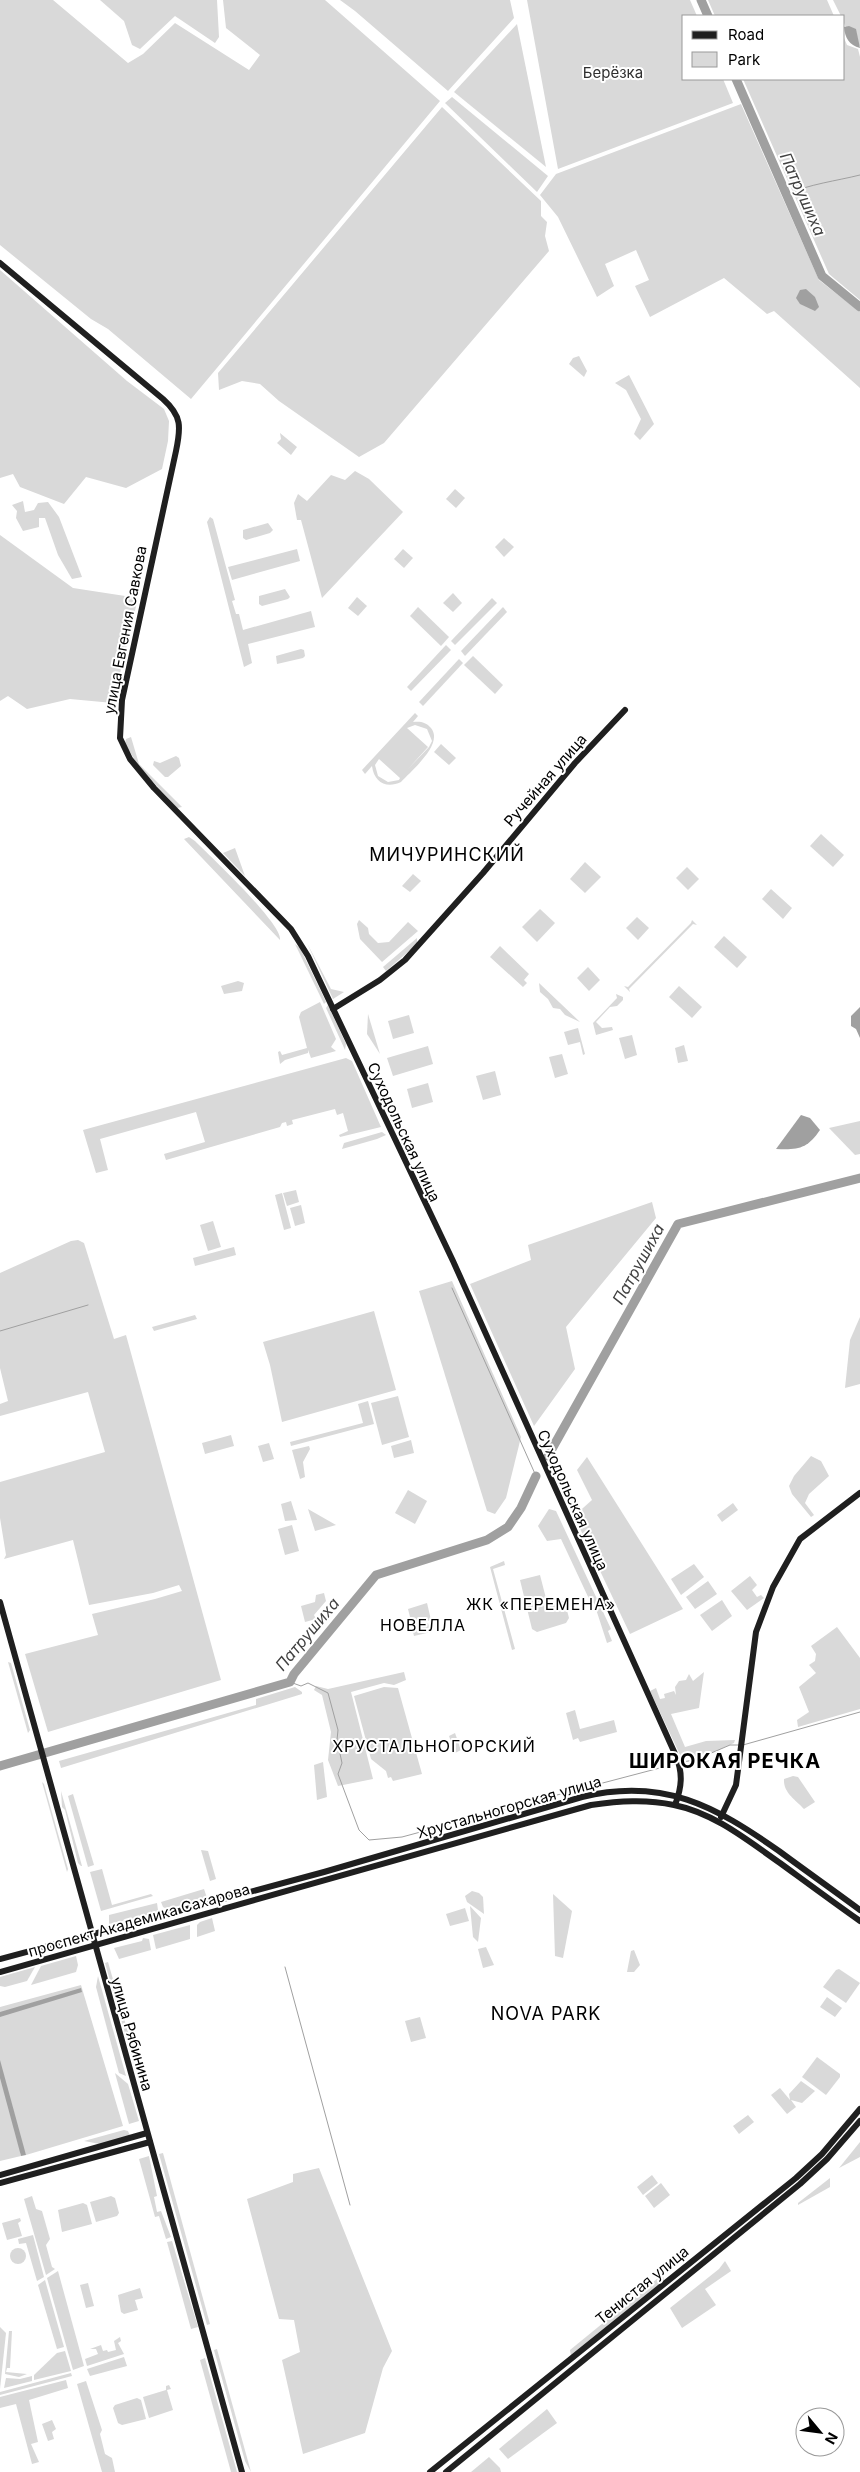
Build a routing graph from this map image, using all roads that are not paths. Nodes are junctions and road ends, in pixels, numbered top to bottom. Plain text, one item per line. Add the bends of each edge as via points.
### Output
1 (0, 263) edge
2 (624, 710) dead end
3 (333, 1010) junction
4 (860, 1493) edge
5 (0, 1602) edge
6 (679, 1796) junction
7 (675, 1805) junction
8 (723, 1814) junction
9 (718, 1822) junction
10 (394, 1852) junction
11 (396, 1860) junction
12 (351, 1864) junction
13 (352, 1872) junction
14 (285, 1891) joint
15 (222, 1899) joint
16 (860, 1910) edge
17 (860, 1921) edge
18 (92, 1934) junction
19 (95, 1945) junction
20 (0, 1959) edge
21 (0, 1972) edge
22 (860, 2109) edge
23 (860, 2121) edge
24 (148, 2133) junction
25 (150, 2142) junction
26 (0, 2175) edge
27 (0, 2183) edge
28 (242, 2472) edge
29 (430, 2472) edge
30 (446, 2472) edge

1 - 3 street, улица Евгения Савкова via 163,399 179,418 176,451 122,700 120,738 130,759 154,788 291,929 308,956
2 - 3 street, Ручейная улица via 405,960
3 - 6 street, Суходольская улица via 453,1261 676,1756 681,1768
4 - 8 street via 800,1539 773,1587 758,1626 736,1785
5 - 18 street, улица Рябинина
6 - 7 street, Суходольская улица
6 - 8 street, Хрустальногорская улица
6 - 10 street, Хрустальногорская улица via 648,1790 603,1792
7 - 9 street
7 - 11 street, Хрустальногорская улица via 636,1800 591,1805
8 - 9 street
8 - 16 street, Хрустальногорская улица
9 - 17 street
10 - 11 street via 392,1856
10 - 12 street, Хрустальногорская улица
11 - 13 street, Хрустальногорская улица
12 - 13 street via 355,1867
12 - 15 street, Хрустальногорская улица
13 - 14 street, Хрустальногорская улица
14 - 19 street, проспект Академика Сахарова
15 - 18 street, проспект Академика Сахарова
18 - 19 street, улица Рябинина
18 - 20 street, проспект Академика Сахарова
19 - 21 street, проспект Академика Сахарова
19 - 24 street, улица Рябинина
22 - 29 street, Тенистая улица via 822,2154 796,2178
23 - 30 street, Тенистая улица via 800,2184
24 - 25 street, улица Рябинина
24 - 26 street
25 - 27 street
25 - 28 street, улица Рябинина

